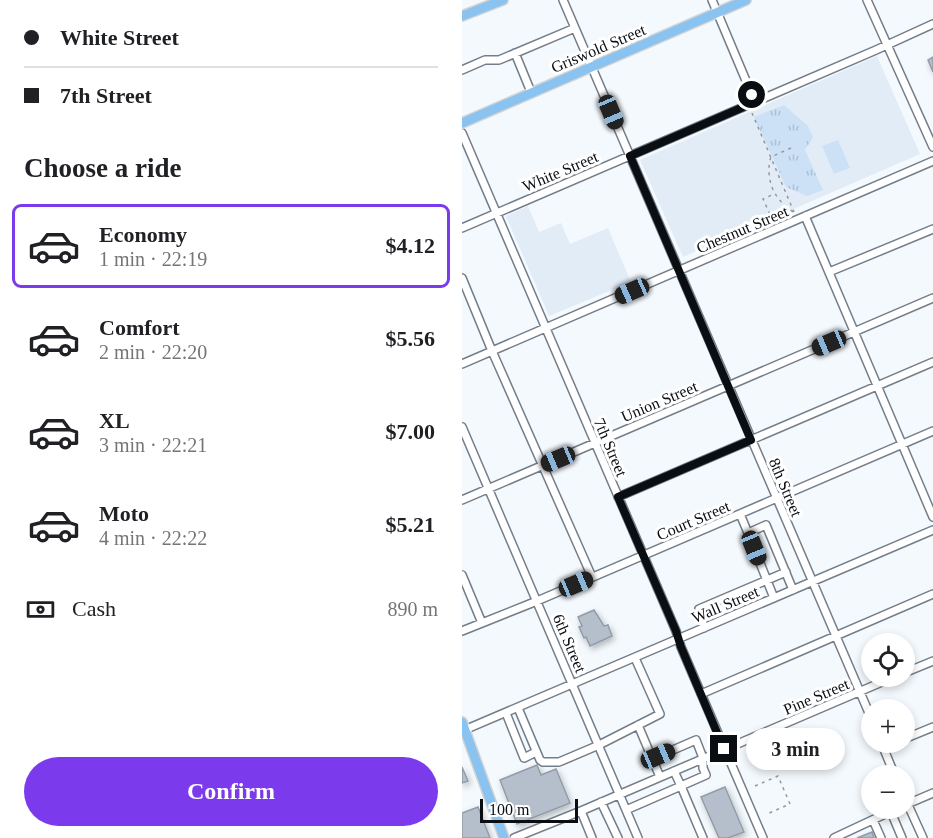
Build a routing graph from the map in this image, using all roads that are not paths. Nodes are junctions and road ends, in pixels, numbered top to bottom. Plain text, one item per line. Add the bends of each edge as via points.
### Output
1 (563, 0) edge
2 (712, 0) edge
3 (747, 0) edge
4 (867, 0) edge
5 (496, 1) edge
6 (717, 13) junction
7 (462, 16) edge
8 (933, 24) edge
9 (575, 28) junction
10 (887, 44) junction
11 (515, 53) junction
12 (592, 67) junction
13 (462, 70) edge
14 (531, 92) junction
15 (755, 102) junction
16 (462, 123) edge
17 (462, 133) edge
18 (933, 147) edge
19 (630, 156) junction
20 (933, 161) edge
21 (497, 213) junction
22 (805, 216) junction
23 (462, 228) edge
24 (933, 229) edge
25 (679, 271) junction
26 (829, 272) junction
27 (462, 278) edge
28 (933, 298) edge
29 (546, 328) junction
30 (854, 332) junction
31 (492, 351) junction
32 (933, 362) edge
33 (462, 364) edge
34 (728, 386) junction
35 (877, 386) junction
36 (462, 426) edge
37 (933, 431) edge
38 (751, 440) junction
39 (595, 443) junction
40 (903, 444) junction
41 (543, 466) junction
42 (489, 488) junction
43 (618, 497) junction
44 (776, 499) junction
45 (462, 500) edge
46 (741, 514) junction
47 (933, 516) edge
48 (933, 530) edge
49 (748, 533) junction
50 (643, 556) junction
51 (786, 572) junction
52 (462, 575) edge
53 (592, 577) junction
54 (767, 580) junction
55 (812, 581) junction
56 (793, 590) junction
57 (933, 594) edge
58 (774, 598) junction
59 (537, 601) junction
60 (482, 623) junction
61 (704, 628) junction
62 (462, 632) edge
63 (836, 637) junction
64 (678, 639) junction
65 (635, 658) junction
66 (933, 661) edge
67 (915, 668) edge
68 (573, 684) junction
69 (871, 687) edge
70 (859, 692) junction
71 (701, 694) junction
72 (862, 699) edge
73 (518, 708) junction
74 (506, 713) junction
75 (638, 725) junction
76 (933, 727) edge
77 (463, 728) edge
78 (915, 734) edge
79 (598, 745) junction
80 (724, 749) junction
81 (536, 752) junction
82 (704, 758) junction
83 (652, 759) junction
84 (674, 771) junction
85 (660, 777) junction
86 (681, 786) junction
87 (933, 793) edge
88 (620, 794) junction
89 (915, 801) edge
90 (602, 802) junction
91 (626, 810) junction
92 (581, 811) junction
93 (894, 819) edge
94 (913, 819) edge
95 (873, 820) joint
96 (504, 838) edge
97 (514, 838) edge
98 (592, 838) edge
99 (618, 838) edge
100 (638, 838) edge
101 (703, 838) edge
102 (761, 838) edge
103 (834, 838) edge
104 (881, 838) edge
105 (902, 838) edge
106 (923, 838) edge

1 - 9 street, 8th Street
2 - 6 street
3 - 6 main road, Griswold Street
4 - 10 street
5 - 7 main road
6 - 12 main road, Griswold Street
6 - 15 street
8 - 10 street, White Street
9 - 11 street
9 - 12 street, 8th Street
10 - 15 street, White Street
10 - 18 street
11 - 13 street
11 - 14 street
12 - 14 main road, Griswold Street
12 - 19 street, 8th Street
14 - 16 main road, Griswold Street
15 - 19 street, White Street
17 - 21 street, 7th Street
19 - 21 street, White Street
19 - 25 street, 8th Street
20 - 22 street, Chestnut Street
21 - 23 street, White Street
21 - 29 street, 7th Street
22 - 25 street, Chestnut Street
22 - 26 street
24 - 26 street
25 - 29 street, Chestnut Street
25 - 34 street, 8th Street
26 - 30 street
27 - 31 street
28 - 30 street, Union Street
29 - 31 street, Chestnut Street
29 - 39 street, 7th Street
30 - 34 street, Union Street
30 - 35 street
31 - 33 street, Chestnut Street
31 - 41 street
32 - 35 street
34 - 38 street, 8th Street
34 - 39 street, Union Street
35 - 38 street
35 - 40 street
36 - 42 street, 6th Street
37 - 40 street, Court Street
38 - 43 street
38 - 44 street, 8th Street
39 - 41 street, Union Street
39 - 43 street, 7th Street
40 - 44 street, Court Street
40 - 47 street
41 - 42 street, Union Street
41 - 53 street
42 - 45 street, Union Street
42 - 59 street, 6th Street
43 - 50 street, 7th Street
44 - 46 street, Court Street
44 - 55 street, 8th Street
46 - 49 street
46 - 50 street, Court Street
48 - 55 street, Wall Street
49 - 51 street via 766,525
49 - 54 street
50 - 53 street, Court Street
50 - 64 street, 7th Street
51 - 54 street
51 - 56 street
52 - 60 street
53 - 59 street, Court Street
54 - 58 street
54 - 61 street via 699,609
55 - 56 street, Wall Street
55 - 63 street, 8th Street
56 - 58 street, Wall Street
57 - 63 street
58 - 61 street, Wall Street
59 - 60 street, Court Street
59 - 68 street, 6th Street
60 - 62 street, Court Street
61 - 64 street, Wall Street
63 - 70 street, 8th Street
63 - 71 street
64 - 65 street, Wall Street
64 - 71 street, 7th Street
65 - 68 street, Wall Street
65 - 75 street via 660,714
66 - 67 street
68 - 73 street, Wall Street
68 - 79 street, 6th Street
69 - 70 street, Pine Street
70 - 72 street, 8th Street
70 - 80 street, Pine Street
71 - 80 street, 7th Street
73 - 74 street, Wall Street
73 - 81 street
74 - 77 street, Wall Street
74 - 81 street via 524,758
75 - 79 street
75 - 83 street
76 - 78 street
77 - 96 main road
79 - 81 street via 559,762 543,762
79 - 88 street, 6th Street
80 - 82 street, Pine Street
80 - 102 street, 7th Street
82 - 83 street via 696,740
82 - 84 street, Pine Street
82 - 86 street via 706,775
83 - 85 street
84 - 85 street, Pine Street
84 - 86 street
85 - 88 street, Pine Street
86 - 91 street
86 - 101 street
87 - 89 street
88 - 90 street, Pine Street
88 - 91 street, 6th Street
90 - 92 street, Pine Street
90 - 99 street
91 - 100 street, 6th Street
92 - 97 street, Pine Street
92 - 98 street
93 - 105 street
94 - 106 street
95 - 103 street
95 - 104 street

